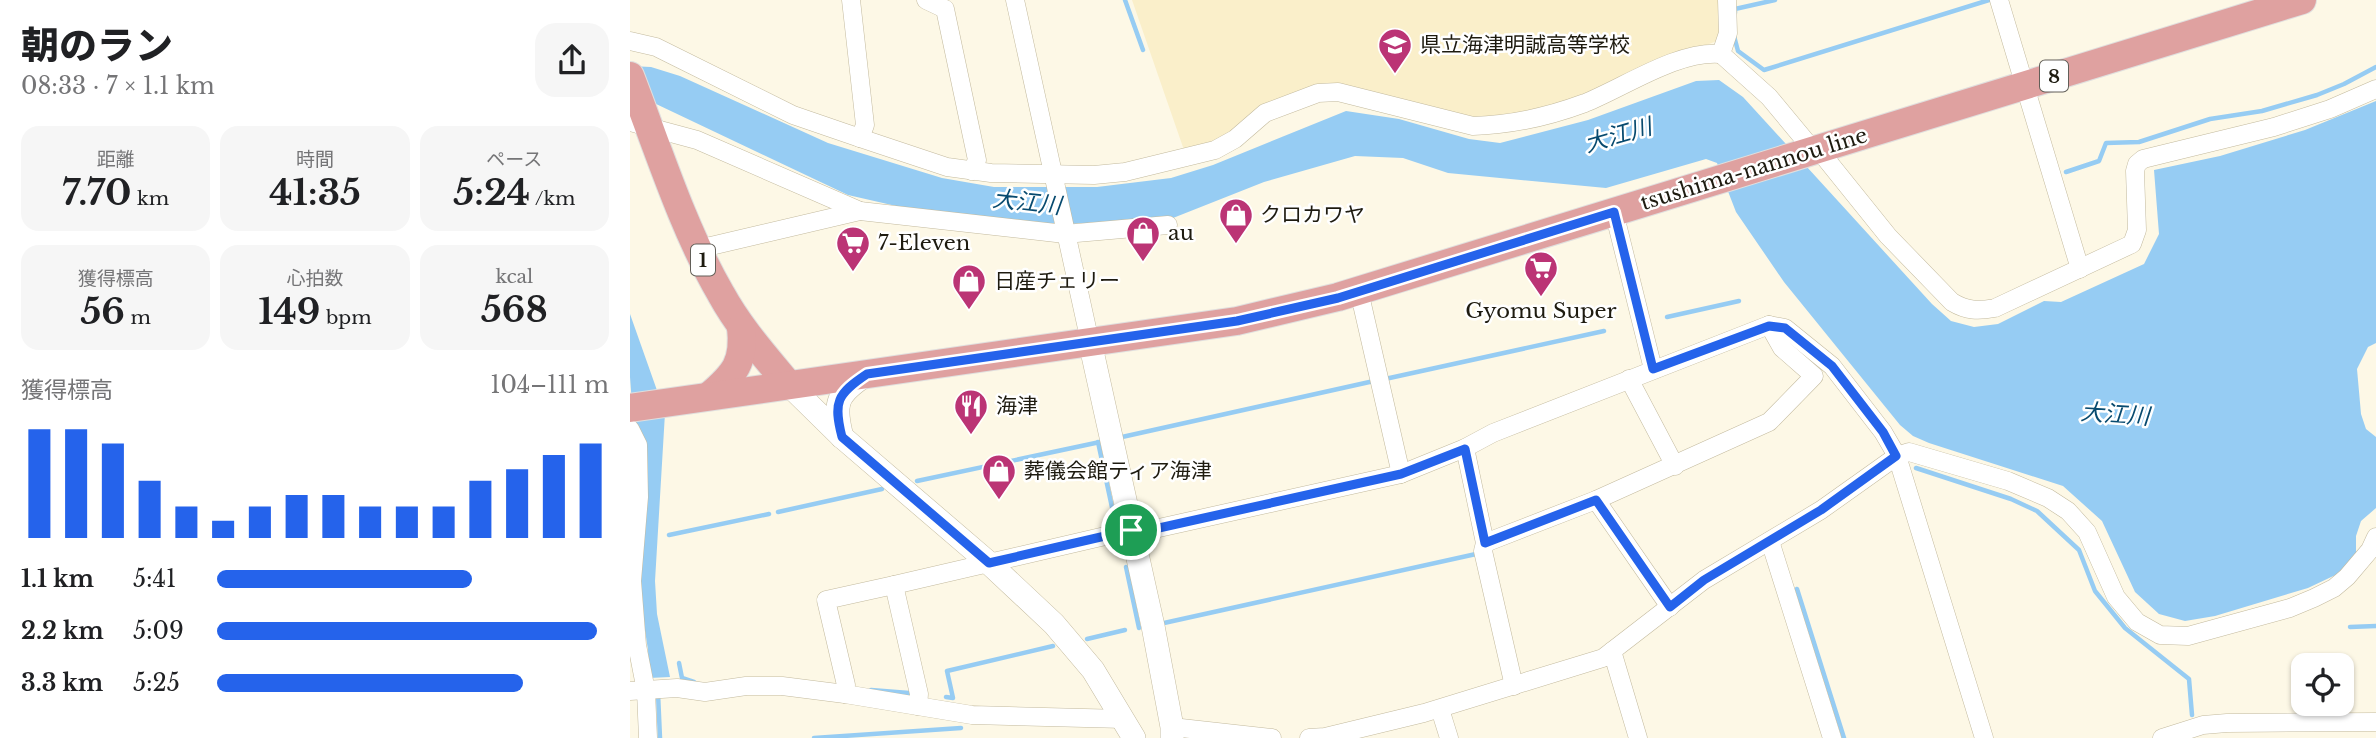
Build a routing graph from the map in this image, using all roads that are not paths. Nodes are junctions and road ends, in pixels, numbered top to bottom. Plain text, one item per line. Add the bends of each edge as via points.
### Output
1 (926, 0) edge
2 (1015, 0) edge
3 (1727, 0) edge
4 (1999, 0) edge
5 (2302, 0) edge
6 (855, 1) edge
7 (630, 41) edge
8 (1721, 54) junction
9 (630, 76) edge
10 (2026, 85) junction
11 (2376, 89) edge
12 (641, 123) edge
13 (860, 138) junction
14 (1812, 151) junction
15 (972, 171) junction
16 (1054, 177) junction
17 (860, 211) junction
18 (1614, 212) junction
19 (1168, 225) dead end
20 (1065, 232) junction
21 (698, 249) junction
22 (2080, 269) junction
23 (1359, 291) junction
24 (1769, 326) junction
25 (741, 327) junction
26 (1090, 342) junction
27 (1653, 369) junction
28 (867, 374) junction
29 (1629, 379) junction
30 (788, 384) junction
31 (709, 396) junction
32 (630, 408) edge
33 (630, 429) edge
34 (842, 437) junction
35 (1465, 449) junction
36 (1896, 456) junction
37 (1675, 466) junction
38 (1401, 474) junction
39 (1596, 500) junction
40 (1131, 532) junction
41 (2376, 537) edge
42 (1770, 541) junction
43 (1485, 543) junction
44 (989, 563) junction
45 (631, 581) edge
46 (894, 585) junction
47 (1670, 607) junction
48 (1612, 652) junction
49 (1514, 686) junction
50 (638, 691) edge
51 (845, 694) junction
52 (918, 706) junction
53 (1440, 709) junction
54 (2376, 722) edge
55 (1129, 729) edge
56 (1172, 732) edge
57 (2203, 732) edge
58 (1249, 737) edge
59 (648, 738) edge
60 (1272, 738) edge
61 (1309, 738) edge
62 (1449, 738) edge
63 (1638, 738) edge
64 (1832, 738) edge
65 (1984, 738) edge
66 (2162, 738) edge

1 - 15 street via 945,9 977,160
2 - 16 street
3 - 8 street via 1728,33
4 - 10 street
5 - 10 main road, tsushima-nannou line / 8
6 - 13 street via 865,125
7 - 13 street via 656,47 793,116
8 - 14 street via 1769,97
8 - 16 street via 1690,57 1558,112 1493,125 1473,126 1338,93 1318,93 1265,113 1214,150 1125,172
9 - 12 main road, 1
10 - 14 main road, tsushima-nannou line / 8
10 - 22 street
11 - 22 street via 2274,127 2143,159 2135,172 2137,230 2132,244
12 - 17 street via 696,140
12 - 21 main road, 1
13 - 15 street
14 - 18 main road, tsushima-nannou line / 8
14 - 22 street via 1888,236 1963,308 1995,308
15 - 16 street
16 - 20 street
17 - 20 street
17 - 21 street
18 - 23 main road, tsushima-nannou line / 8
18 - 27 street
19 - 20 street
20 - 26 street
21 - 25 main road, 1
23 - 26 main road, tsushima-nannou line / 8 via 1237,321
23 - 38 street
24 - 27 street
24 - 36 street via 1785,328 1832,366
24 - 37 street via 1782,348 1814,376 1769,422
25 - 30 main road, 1
25 - 31 main road via 743,343 736,369
26 - 28 main road, tsushima-nannou line / 8
26 - 40 street
27 - 29 street
28 - 30 main road, tsushima-nannou line / 8
28 - 34 street via 839,398
29 - 35 street via 1493,433
29 - 37 street
30 - 31 main road, tsushima-nannou line
30 - 34 street
31 - 32 main road, tsushima-nannou line
33 - 45 street via 638,445 639,497
34 - 44 street
35 - 38 street
35 - 43 street
36 - 41 street via 1909,452 2008,481 2068,511 2087,532 2116,597 2137,622 2160,635 2188,636 2314,598 2347,577
36 - 42 street
36 - 65 street
37 - 39 street
38 - 40 street
39 - 43 street
39 - 47 street
40 - 44 street
40 - 56 street
42 - 47 street via 1704,580
42 - 64 street
43 - 49 street via 1483,551
44 - 46 street
44 - 55 street via 1055,624 1093,670
45 - 50 street
46 - 51 street via 826,600
46 - 52 street
47 - 48 street
48 - 49 street
48 - 63 street
49 - 53 street
50 - 51 street via 782,686
50 - 59 street
51 - 52 street
52 - 55 street
53 - 61 street
53 - 62 street
54 - 57 street via 2227,723
56 - 58 street
57 - 66 street
58 - 60 street

